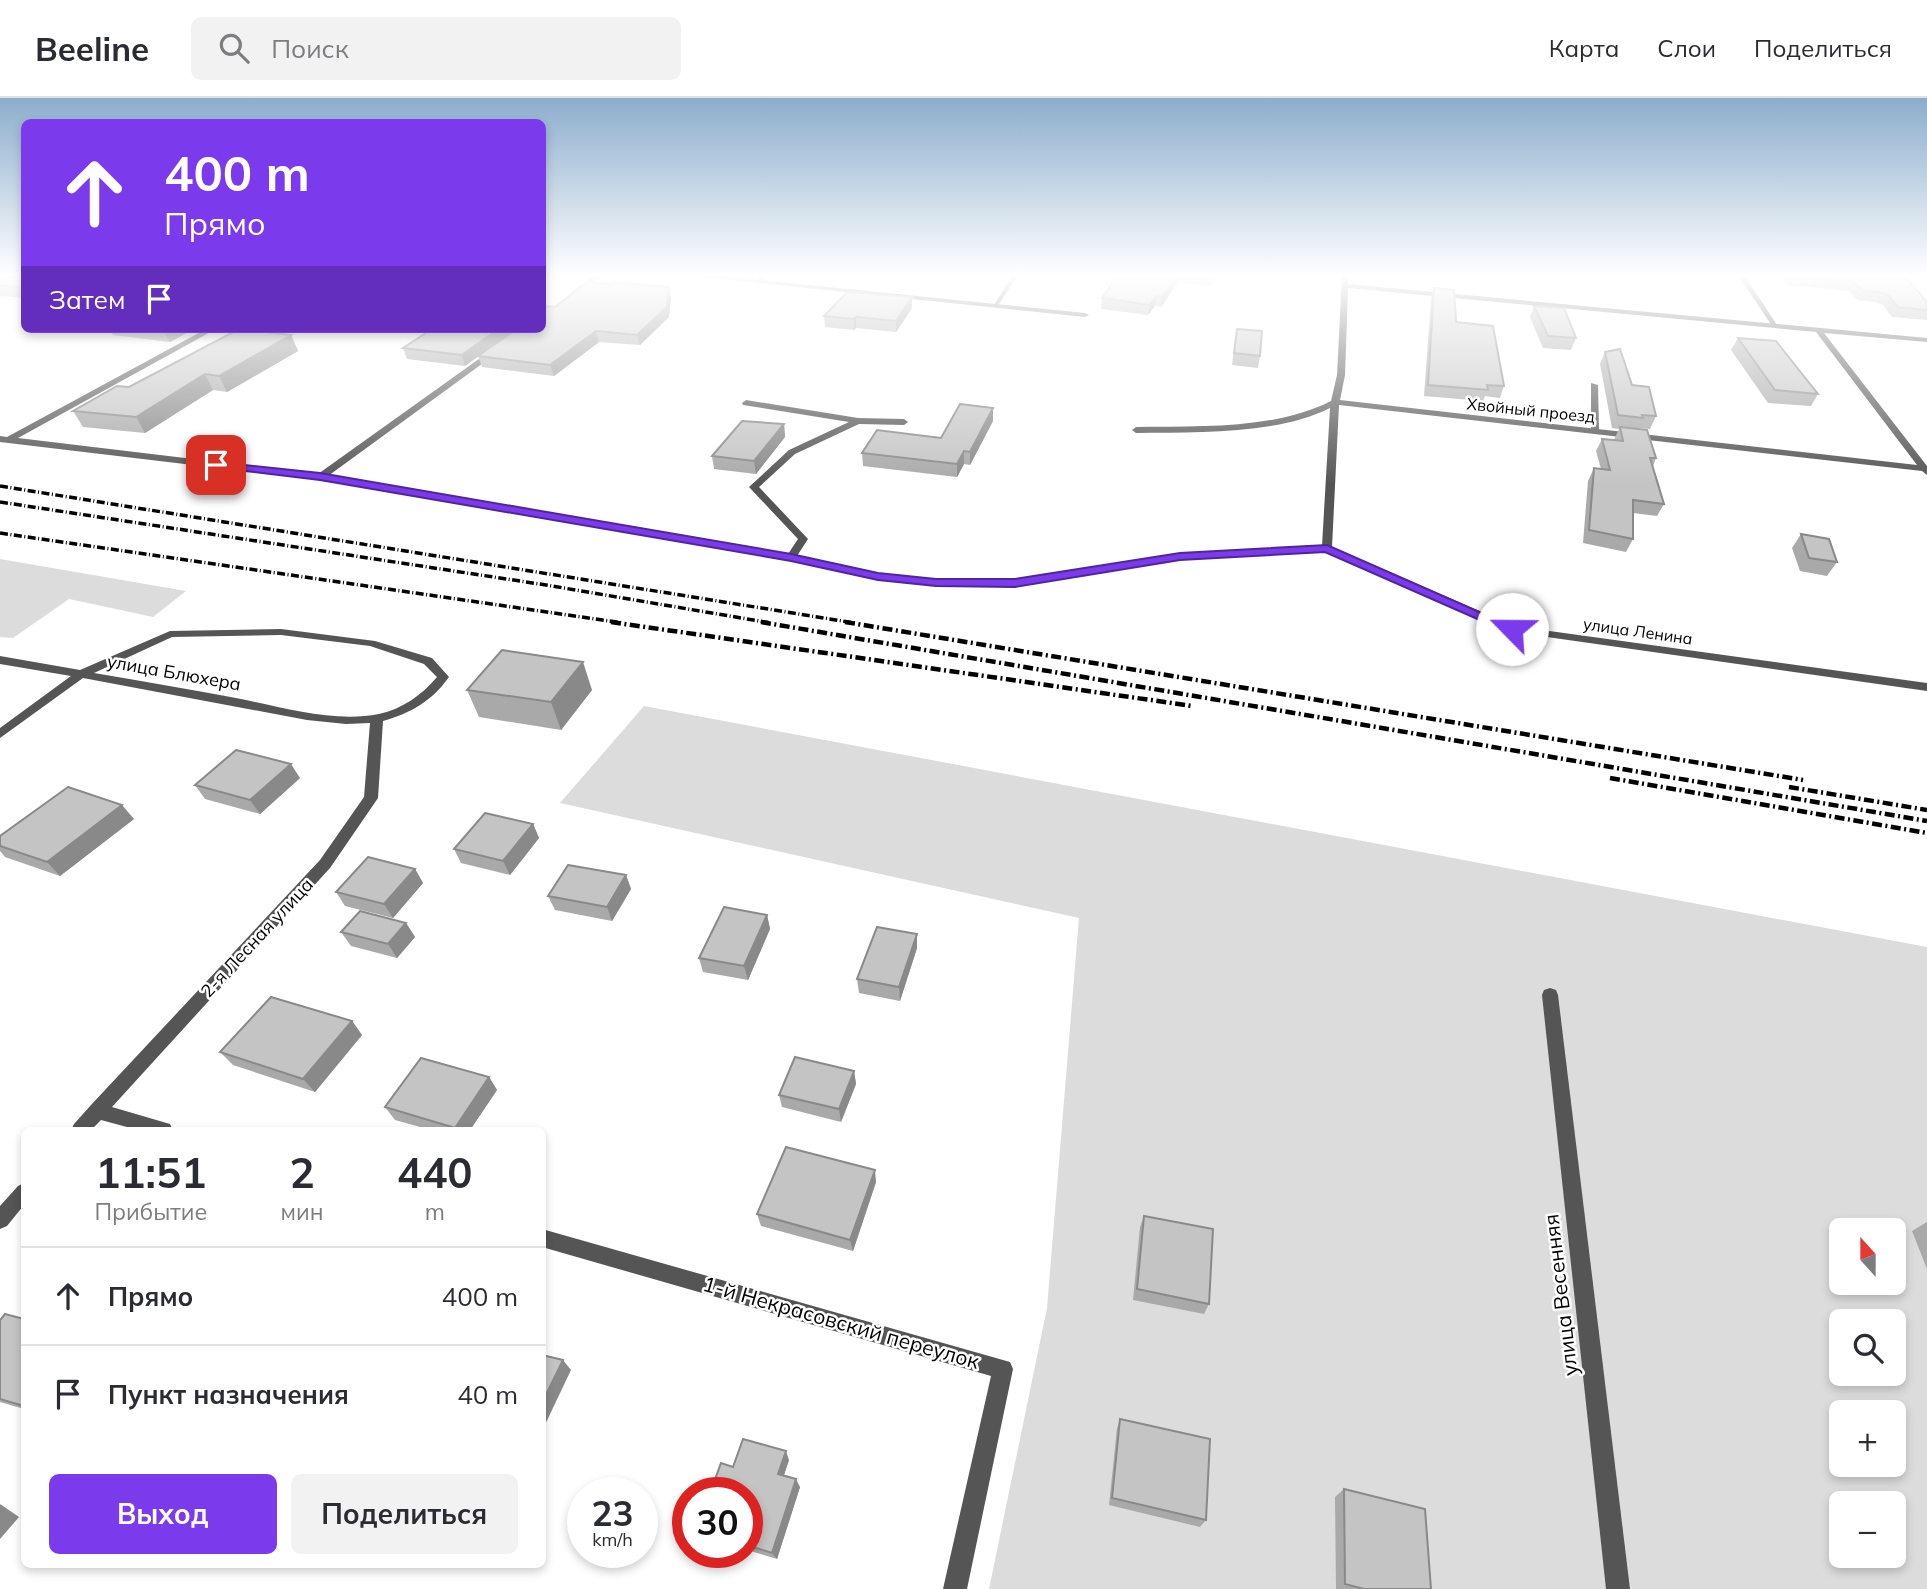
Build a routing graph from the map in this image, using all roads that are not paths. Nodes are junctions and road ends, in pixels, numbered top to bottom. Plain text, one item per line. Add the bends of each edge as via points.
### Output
1 (183, 345) edge
2 (504, 345) edge
3 (1342, 345) edge
4 (1829, 345) edge
5 (1594, 385) dead end
6 (1335, 402) junction
7 (746, 403) dead end
8 (858, 421) junction
9 (904, 422) dead end
10 (1136, 430) dead end
11 (1595, 431) junction
12 (4, 439) edge
13 (1926, 471) edge
14 (320, 477) junction
15 (1327, 549) junction
16 (791, 558) junction
17 (0, 660) edge
18 (80, 674) junction
19 (1927, 687) edge
20 (377, 718) junction
21 (0, 734) edge
22 (1550, 995) dead end
23 (97, 1111) junction
24 (83, 1127) edge
25 (153, 1127) edge
26 (21, 1196) edge
27 (0, 1220) edge
28 (546, 1239) edge
29 (955, 1589) edge
30 (1619, 1589) edge

1 - 12 street
2 - 14 street
3 - 6 street
4 - 13 street
5 - 11 lane
6 - 10 street, Хвойный проезд via 1322,411 1232,427
6 - 11 street, Хвойный проезд
6 - 15 street
7 - 8 street
8 - 9 street
8 - 16 street via 792,452 754,487 803,539
11 - 13 street, Хвойный проезд
12 - 14 street, улица Ленина
14 - 16 street, улица Ленина
15 - 16 street, улица Ленина via 1180,557 1015,583 878,577
15 - 19 street, улица Ленина via 1512,629
17 - 18 street, улица Блюхера
18 - 20 street, улица Блюхера via 284,711 342,719
18 - 20 street, улица Блюхера via 170,634 281,632 370,643 428,661 443,677 425,700
18 - 21 street
20 - 23 street, 2-я Лесная улица via 371,798 325,864
22 - 30 street, улица Весенняя
23 - 24 street, 2-я Лесная улица
23 - 25 street
26 - 27 street
28 - 29 street, 1-й Некрасовский переулок via 1003,1369

